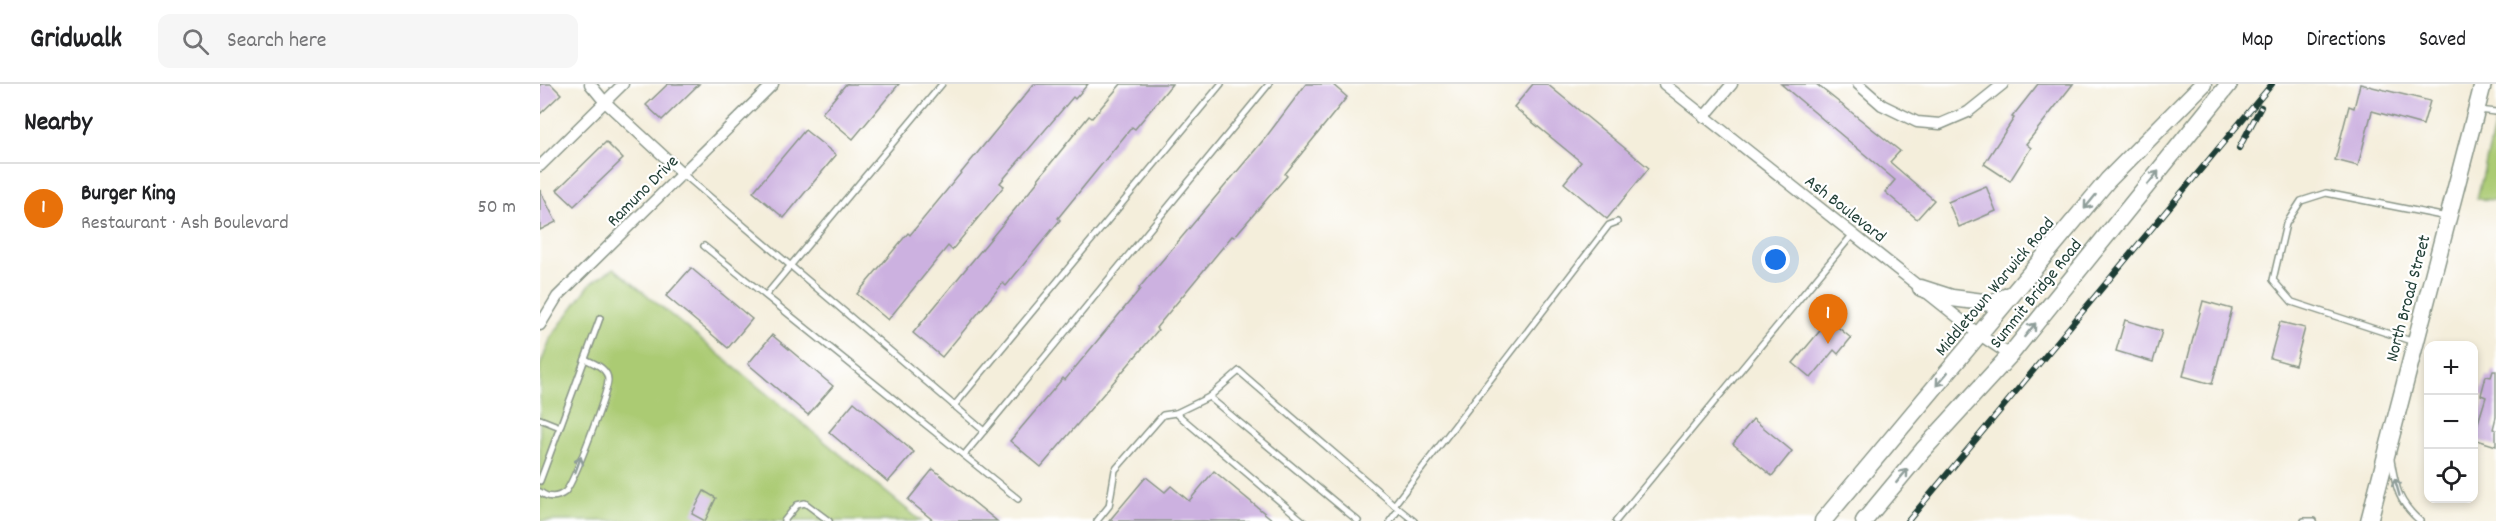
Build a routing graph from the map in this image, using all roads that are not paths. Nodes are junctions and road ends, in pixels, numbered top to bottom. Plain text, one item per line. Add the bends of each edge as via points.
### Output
1 (590, 84) edge
2 (623, 84) edge
3 (773, 84) edge
4 (942, 84) edge
5 (1221, 84) edge
6 (1269, 84) edge
7 (1664, 84) edge
8 (1732, 84) edge
9 (1858, 84) edge
10 (2003, 84) edge
11 (2203, 84) edge
12 (2229, 84) edge
13 (2483, 84) edge
14 (604, 101) junction
15 (2476, 110) junction
16 (2496, 112) edge
17 (1704, 117) junction
18 (540, 166) edge
19 (682, 173) junction
20 (2449, 217) junction
21 (1617, 222) dead end
22 (1853, 234) junction
23 (704, 246) dead end
24 (792, 267) junction
25 (1922, 288) junction
26 (2014, 294) junction
27 (766, 295) junction
28 (600, 318) dead end
29 (540, 325) edge
30 (1980, 334) junction
31 (2416, 343) junction
32 (2010, 355) junction
33 (585, 359) junction
34 (1209, 397) junction
35 (954, 406) junction
36 (1176, 413) junction
37 (540, 419) edge
38 (560, 427) junction
39 (984, 431) junction
40 (2388, 446) junction
41 (964, 455) junction
42 (540, 481) edge
43 (540, 492) edge
44 (1018, 499) dead end
45 (1397, 507) junction
46 (784, 521) edge
47 (829, 521) edge
48 (1097, 521) edge
49 (1303, 521) edge
50 (1358, 521) edge
51 (1390, 521) edge
52 (1414, 521) edge
53 (1616, 521) edge
54 (1823, 521) edge
55 (1864, 521) edge
56 (2304, 521) edge
57 (2314, 521) edge
58 (2369, 521) edge
59 (2420, 521) edge

1 - 14 street
2 - 14 street
3 - 19 street, Ramuno Drive
4 - 24 lane
5 - 35 lane
6 - 39 lane
7 - 17 street, Ash Boulevard
8 - 17 street
9 - 10 street via 1882,105 1917,122 1940,124 1968,112
11 -> 26 main road, Middletown Warwick Road via 2108,180
32 -> 12 main road, Summit Bridge Road
13 - 15 main road, North Broad Street
14 - 18 street
14 - 19 street
15 - 16 lane
15 - 20 main road, North Broad Street
17 - 22 street, Ash Boulevard
19 - 24 lane
19 - 29 street, Ramuno Drive via 557,297
20 - 31 main road, North Broad Street
20 - 31 lane via 2326,193 2301,201 2286,224 2272,280 2292,302
21 - 45 lane via 1609,225
22 - 25 street, Ash Boulevard
22 - 53 lane
23 - 27 lane
24 - 27 lane
24 - 35 lane
25 - 26 main road via 1991,303
25 - 30 street, Ash Boulevard
26 - 30 main road, Middletown Warwick Road
27 - 41 lane
28 - 33 lane
30 - 32 street, Ash Boulevard
30 -> 54 main road, Middletown Warwick Road
31 - 40 main road, North Broad Street
55 -> 32 main road, Summit Bridge Road
33 - 38 lane
43 -> 33 lane via 557,497 571,484 596,416 608,380 598,365
34 - 36 lane
34 - 45 lane via 1239,370
34 - 50 lane
35 - 39 lane
36 - 48 lane via 1163,415 1115,470 1109,506
36 - 49 lane
37 - 38 lane
38 - 42 lane
39 - 41 lane
40 - 58 main road, North Broad Street
59 -> 40 lane via 2397,494
41 - 44 lane
45 - 51 lane
45 - 52 lane
46 - 47 lane via 797,505 805,503
56 - 57 lane

